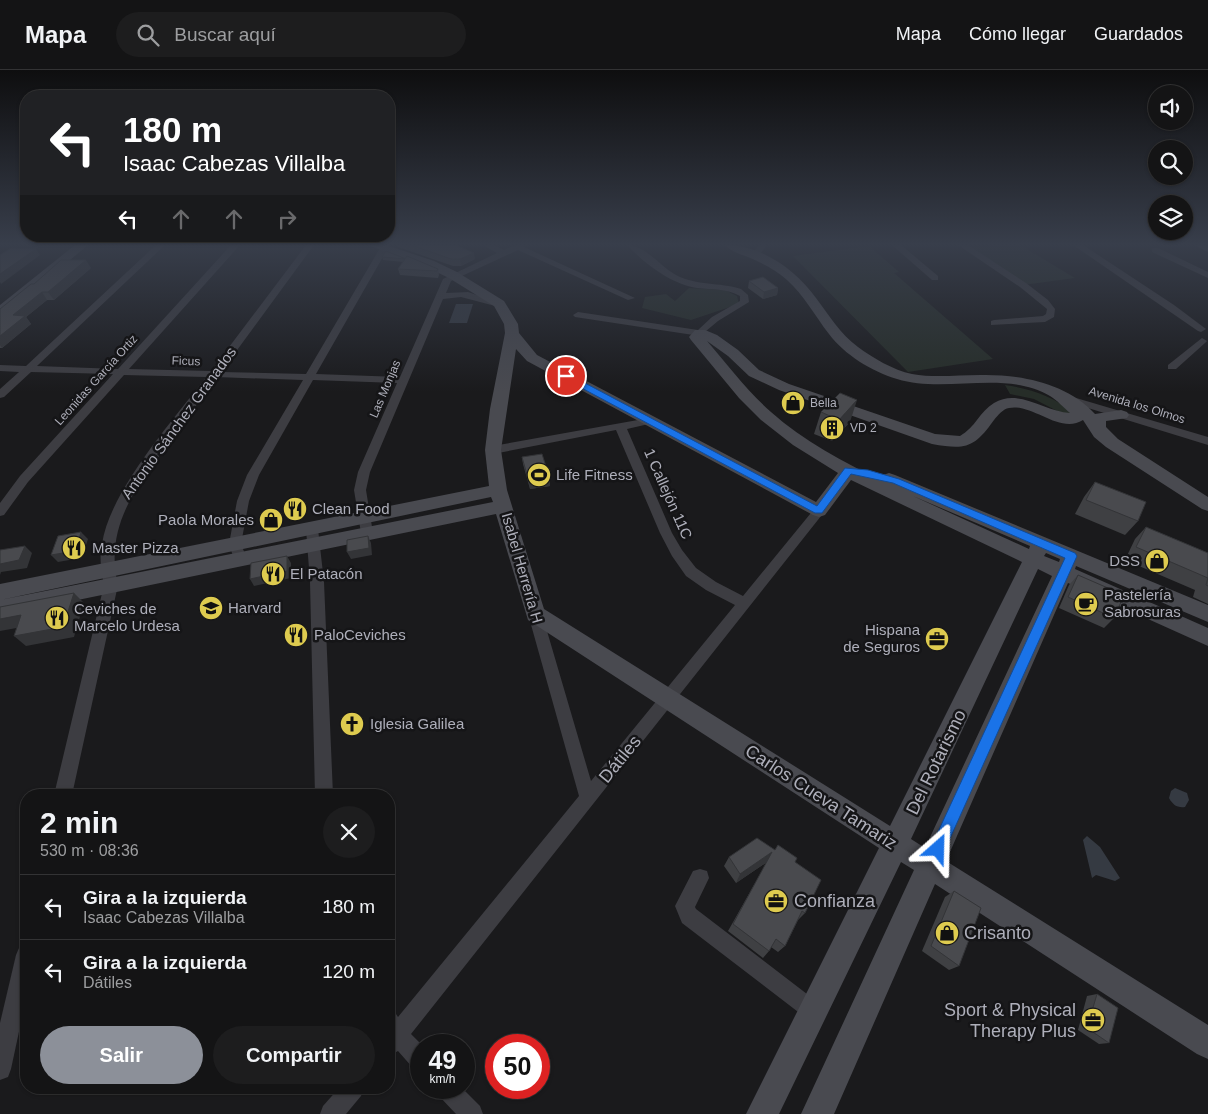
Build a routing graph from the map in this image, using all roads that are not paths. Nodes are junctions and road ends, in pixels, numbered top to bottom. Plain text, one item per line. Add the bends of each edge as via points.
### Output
1 (22, 294) edge
2 (109, 294) edge
3 (191, 294) edge
4 (274, 294) edge
5 (353, 294) edge
6 (440, 294) edge
7 (483, 294) edge
8 (622, 294) edge
9 (741, 294) edge
10 (805, 294) edge
11 (1034, 294) edge
12 (1152, 294) edge
13 (438, 298) junction
14 (631, 298) dead end
15 (499, 304) junction
16 (0, 311) edge
17 (578, 315) dead end
18 (994, 323) dead end
19 (1205, 330) edge
20 (700, 332) junction
21 (512, 333) junction
22 (1205, 342) edge
23 (532, 358) junction
24 (1172, 367) dead end
25 (0, 368) edge
26 (28, 369) junction
27 (506, 370) junction
28 (120, 372) junction
29 (214, 375) junction
30 (308, 378) junction
31 (402, 380) junction
32 (0, 395) edge
33 (1058, 395) junction
34 (1045, 411) junction
35 (1121, 415) junction
36 (649, 421) junction
37 (620, 426) junction
38 (1100, 433) junction
39 (1208, 441) edge
40 (493, 450) junction
41 (1149, 467) junction
42 (848, 470) junction
43 (501, 498) junction
44 (1208, 505) edge
45 (819, 511) junction
46 (0, 512) edge
47 (366, 526) junction
48 (313, 537) junction
49 (1037, 551) junction
50 (237, 552) junction
51 (1067, 564) junction
52 (109, 578) junction
53 (0, 592) edge
54 (744, 602) junction
55 (0, 608) edge
56 (535, 614) junction
57 (1208, 614) edge
58 (1208, 637) edge
59 (668, 699) junction
60 (64, 789) edge
61 (324, 789) edge
62 (588, 798) junction
63 (896, 845) junction
64 (930, 867) junction
65 (700, 878) dead end
66 (20, 981) edge
67 (813, 1011) junction
68 (395, 1030) edge
69 (395, 1037) edge
70 (1208, 1044) edge
71 (410, 1050) edge
72 (0, 1069) edge
73 (348, 1094) edge
74 (458, 1099) edge
75 (330, 1114) edge
76 (472, 1114) edge
77 (762, 1114) edge
78 (817, 1114) edge

1 - 16 street
2 - 26 street
3 - 28 street, Leonidas García Ortiz
4 - 29 street, Antonio Sánchez Granados
5 - 30 street
6 - 13 street, Las Monjas
7 - 15 street
8 - 14 street
9 - 20 street via 745,302 741,306 715,318
10 - 33 street via 851,348 892,372 921,381 982,378 1008,381
11 - 18 street via 1051,309 1045,320
12 - 19 street
13 - 15 street via 462,294
13 - 31 street, Las Monjas
15 - 21 street via 511,324
17 - 20 street
19 - 22 street via 1194,330 1192,334
20 - 34 street via 754,372 784,387 932,439 950,443 975,437 992,412 1003,404 1026,405
20 - 42 street via 696,336 756,406 813,451
21 - 23 street
21 - 27 street, Isabel Herrería H
22 - 24 street
23 - 27 street via 517,361
23 - 36 street
25 - 26 street, Ficus
26 - 28 street, Ficus
26 - 32 street
27 - 40 street, Isabel Herrería H
28 - 29 street, Ficus
28 - 46 street, Leonidas García Ortiz via 24,479
29 - 30 street, Ficus
29 - 52 street, Antonio Sánchez Granados via 121,502 107,544
30 - 31 street, Ficus
30 - 50 street via 253,475 245,495
31 - 47 street, Las Monjas via 364,472 360,490
33 - 34 street via 1078,412 1078,416 1071,419
33 - 35 street, Avenida los Olmos
33 - 38 street via 1085,410
34 - 41 street
35 - 38 street via 1100,417 1097,424
35 - 39 street, Avenida los Olmos
36 - 37 street
36 - 45 street
37 - 40 street
37 - 54 street, 1 Callejón 11C via 677,553 691,572
38 - 41 street
40 - 43 street, Isabel Herrería H
41 - 44 street
42 - 45 street, Dátiles
42 - 49 street via 896,481
43 - 47 street
43 - 56 street, Isabel Herrería H
45 - 54 street, Dátiles
47 - 48 street
48 - 50 street
48 - 61 street
49 - 51 street
49 - 63 street, Del Rotarismo
50 - 52 street
51 - 57 street
51 - 58 street
51 - 64 street
52 - 53 street
52 - 55 street
52 - 60 street, Antonio Sánchez Granados
54 - 59 street, Dátiles
56 - 59 street, Carlos Cueva Tamariz
56 - 62 street, Isabel Herrería H
59 - 62 street, Dátiles
59 - 63 street, Carlos Cueva Tamariz
62 - 68 street, Dátiles
63 - 64 street, Carlos Cueva Tamariz
63 - 67 street, Del Rotarismo
64 - 70 street, Carlos Cueva Tamariz
64 - 78 street
65 - 67 street via 685,906 689,916
66 - 72 street
67 - 77 street, Del Rotarismo
69 - 71 street
73 - 75 street
74 - 76 street

